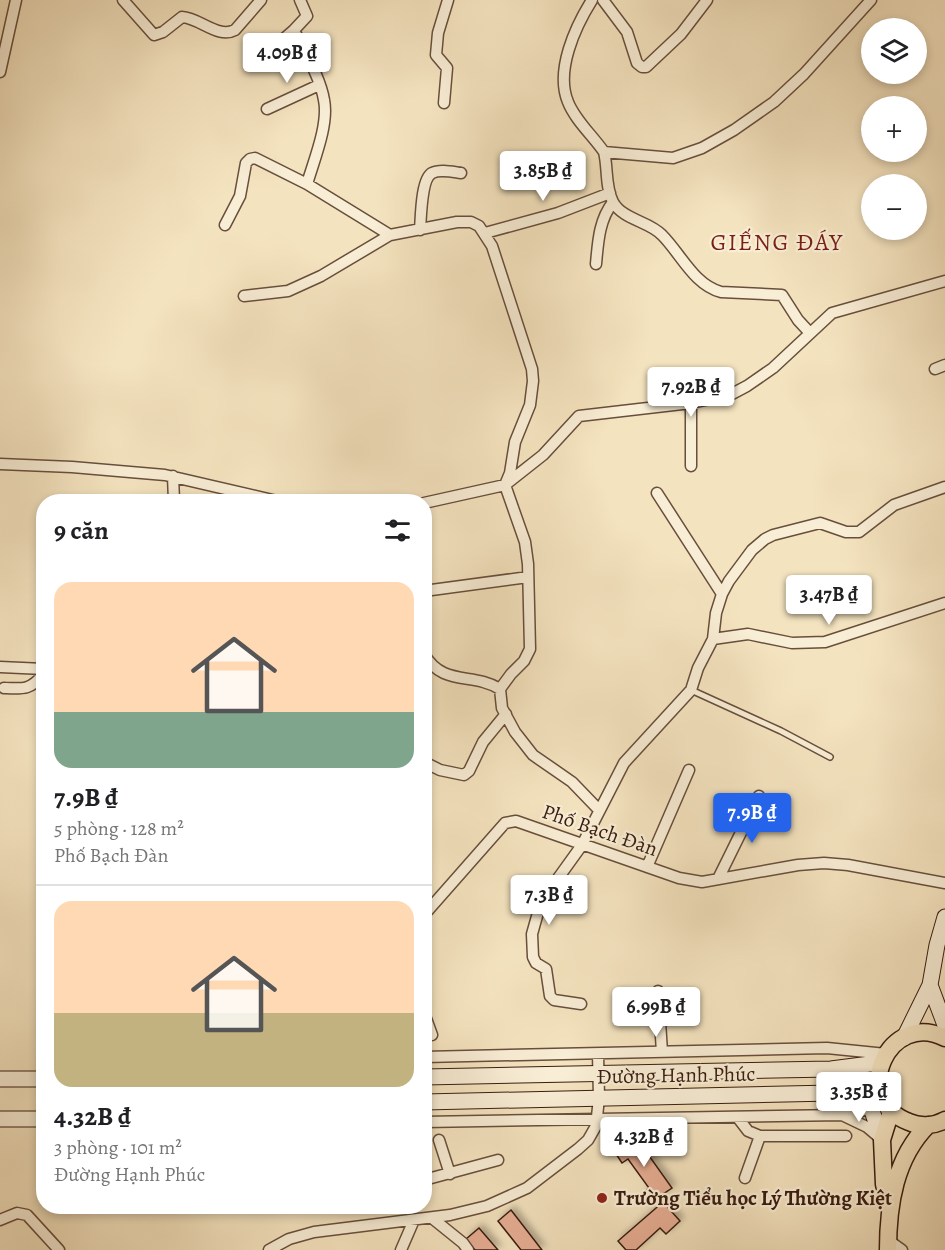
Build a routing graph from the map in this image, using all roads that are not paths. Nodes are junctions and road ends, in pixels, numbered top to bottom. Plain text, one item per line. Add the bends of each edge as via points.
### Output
1 (16, 0) edge
2 (123, 0) edge
3 (261, 0) edge
4 (300, 0) edge
5 (448, 0) edge
6 (592, 0) edge
7 (603, 0) edge
8 (707, 0) edge
9 (871, 0) edge
10 (294, 30) junction
11 (263, 57) dead end
12 (0, 72) edge
13 (319, 85) junction
14 (444, 102) dead end
15 (267, 109) dead end
16 (604, 152) junction
17 (461, 173) dead end
18 (307, 184) junction
19 (611, 197) junction
20 (225, 225) dead end
21 (420, 230) junction
22 (484, 233) junction
23 (390, 235) junction
24 (596, 264) dead end
25 (945, 281) edge
26 (244, 296) dead end
27 (810, 333) junction
28 (691, 403) junction
29 (0, 464) edge
30 (691, 466) dead end
31 (172, 476) junction
32 (505, 485) junction
33 (945, 487) edge
34 (657, 492) dead end
35 (173, 494) edge
36 (248, 494) edge
37 (432, 501) edge
38 (528, 577) junction
39 (432, 590) edge
40 (722, 594) junction
41 (945, 603) edge
42 (713, 639) junction
43 (432, 665) edge
44 (0, 668) edge
45 (36, 669) edge
46 (36, 683) edge
47 (4, 688) dead end
48 (500, 689) junction
49 (691, 690) junction
50 (506, 714) junction
51 (830, 757) dead end
52 (432, 766) edge
53 (689, 770) dead end
54 (759, 796) dead end
55 (599, 810) junction
56 (582, 845) junction
57 (647, 867) junction
58 (718, 879) junction
59 (945, 883) edge
60 (432, 906) edge
61 (945, 916) edge
62 (941, 946) edge
63 (930, 985) junction
64 (658, 991) dead end
65 (580, 1004) dead end
66 (945, 1025) edge
67 (904, 1038) junction
68 (945, 1038) edge
69 (662, 1052) junction
70 (598, 1054) junction
71 (886, 1054) junction
72 (432, 1057) edge
73 (599, 1074) junction
74 (432, 1077) edge
75 (0, 1079) edge
76 (36, 1079) edge
77 (599, 1098) junction
78 (432, 1102) edge
79 (882, 1107) junction
80 (842, 1115) junction
81 (738, 1118) junction
82 (0, 1119) edge
83 (36, 1119) edge
84 (597, 1119) junction
85 (945, 1120) edge
86 (432, 1122) edge
87 (928, 1125) junction
88 (760, 1136) junction
89 (846, 1136) dead end
90 (439, 1140) dead end
91 (882, 1140) junction
92 (498, 1160) dead end
93 (450, 1174) junction
94 (432, 1178) edge
95 (745, 1178) dead end
96 (889, 1207) junction
97 (432, 1218) junction
98 (0, 1220) edge
99 (414, 1220) junction
100 (888, 1245) edge
101 (59, 1250) edge
102 (269, 1250) edge
103 (401, 1250) edge
104 (468, 1250) edge
105 (903, 1250) edge

1 - 12 street
2 - 3 street via 154,35 182,16 230,32
4 - 10 street via 306,16
5 - 14 street via 436,56 447,68
6 - 16 street via 573,39 563,82 568,104
7 - 8 street via 627,32 637,63 646,67 681,34
9 - 16 street via 804,74 774,102 734,130 673,159
10 - 11 street
10 - 13 street
13 - 15 street
13 - 18 street via 324,117
16 - 19 street
17 - 21 street via 440,171 428,176
18 - 20 street via 250,159 240,196
18 - 23 street
19 - 22 street
19 - 24 street via 600,227
19 - 27 street via 618,209 661,233 712,290 782,295
21 - 22 street via 465,222 476,224
21 - 23 street
22 - 32 street via 492,246 532,369 530,405 515,442
23 - 26 street via 288,291
25 - 27 street via 841,309
27 - 28 street via 747,386 720,398
28 - 30 street
28 - 32 street via 579,416 543,455
29 - 31 street
31 - 35 street
31 - 36 street
32 - 37 street
32 - 38 street via 525,542
33 - 40 street via 894,505 859,532 820,523 765,539 752,550
34 - 40 street
38 - 39 street
38 - 48 street via 531,649
40 - 42 street
41 - 42 street via 825,642 803,644 748,634
42 - 49 street
43 - 48 street via 449,676 487,682
44 - 45 street
46 - 47 street via 29,687
48 - 50 street
49 - 51 lane
49 - 55 street via 624,763
50 - 52 street via 483,742 464,775
50 - 55 street via 533,755 572,782
53 - 57 street
54 - 58 street
55 - 56 street
56 - 57 street, Phố Bạch Đàn
56 - 60 street, Phố Bạch Đàn via 516,821 505,823
56 - 65 street via 541,902 532,934 533,957 546,969 550,996
57 - 58 street, Phố Bạch Đàn via 702,882
58 - 59 street, Phố Bạch Đàn via 824,863
61 - 62 main road
62 - 63 main road
63 - 66 main road
63 - 67 main road
64 - 69 street
67 - 68 main road via 928,1033
67 - 71 main road
69 - 70 street, Đường Hạnh Phúc
69 - 71 street, Đường Hạnh Phúc via 827,1048
70 - 72 street, Đường Hạnh Phúc
70 - 73 street
71 - 73 main road, Đường Hạnh Phúc via 870,1064 831,1069
71 - 79 main road via 878,1077
73 - 74 main road, Đường Hạnh Phúc
73 - 77 street
75 - 76 main road
77 - 78 main road, Đường Hạnh Phúc
77 - 79 main road, Đường Hạnh Phúc via 852,1094
77 - 84 street
79 - 80 street, Đường Hạnh Phúc
79 - 87 main road via 914,1125
79 - 91 main road
80 - 81 street, Đường Hạnh Phúc
80 - 91 street, Đường Hạnh Phúc via 867,1127
81 - 84 street, Đường Hạnh Phúc
81 - 88 street via 748,1131
82 - 83 main road
84 - 86 street, Đường Hạnh Phúc
84 - 97 street via 588,1140 527,1188 487,1206
85 - 87 main road
87 - 96 main road via 916,1138 901,1167
88 - 89 street
88 - 95 street
90 - 93 street
91 - 96 main road
92 - 93 street
93 - 94 street
96 - 100 main road
97 - 99 street
97 - 104 street
98 - 101 street via 17,1213 27,1215
99 - 102 street via 314,1232
99 - 103 street
100 - 105 street

